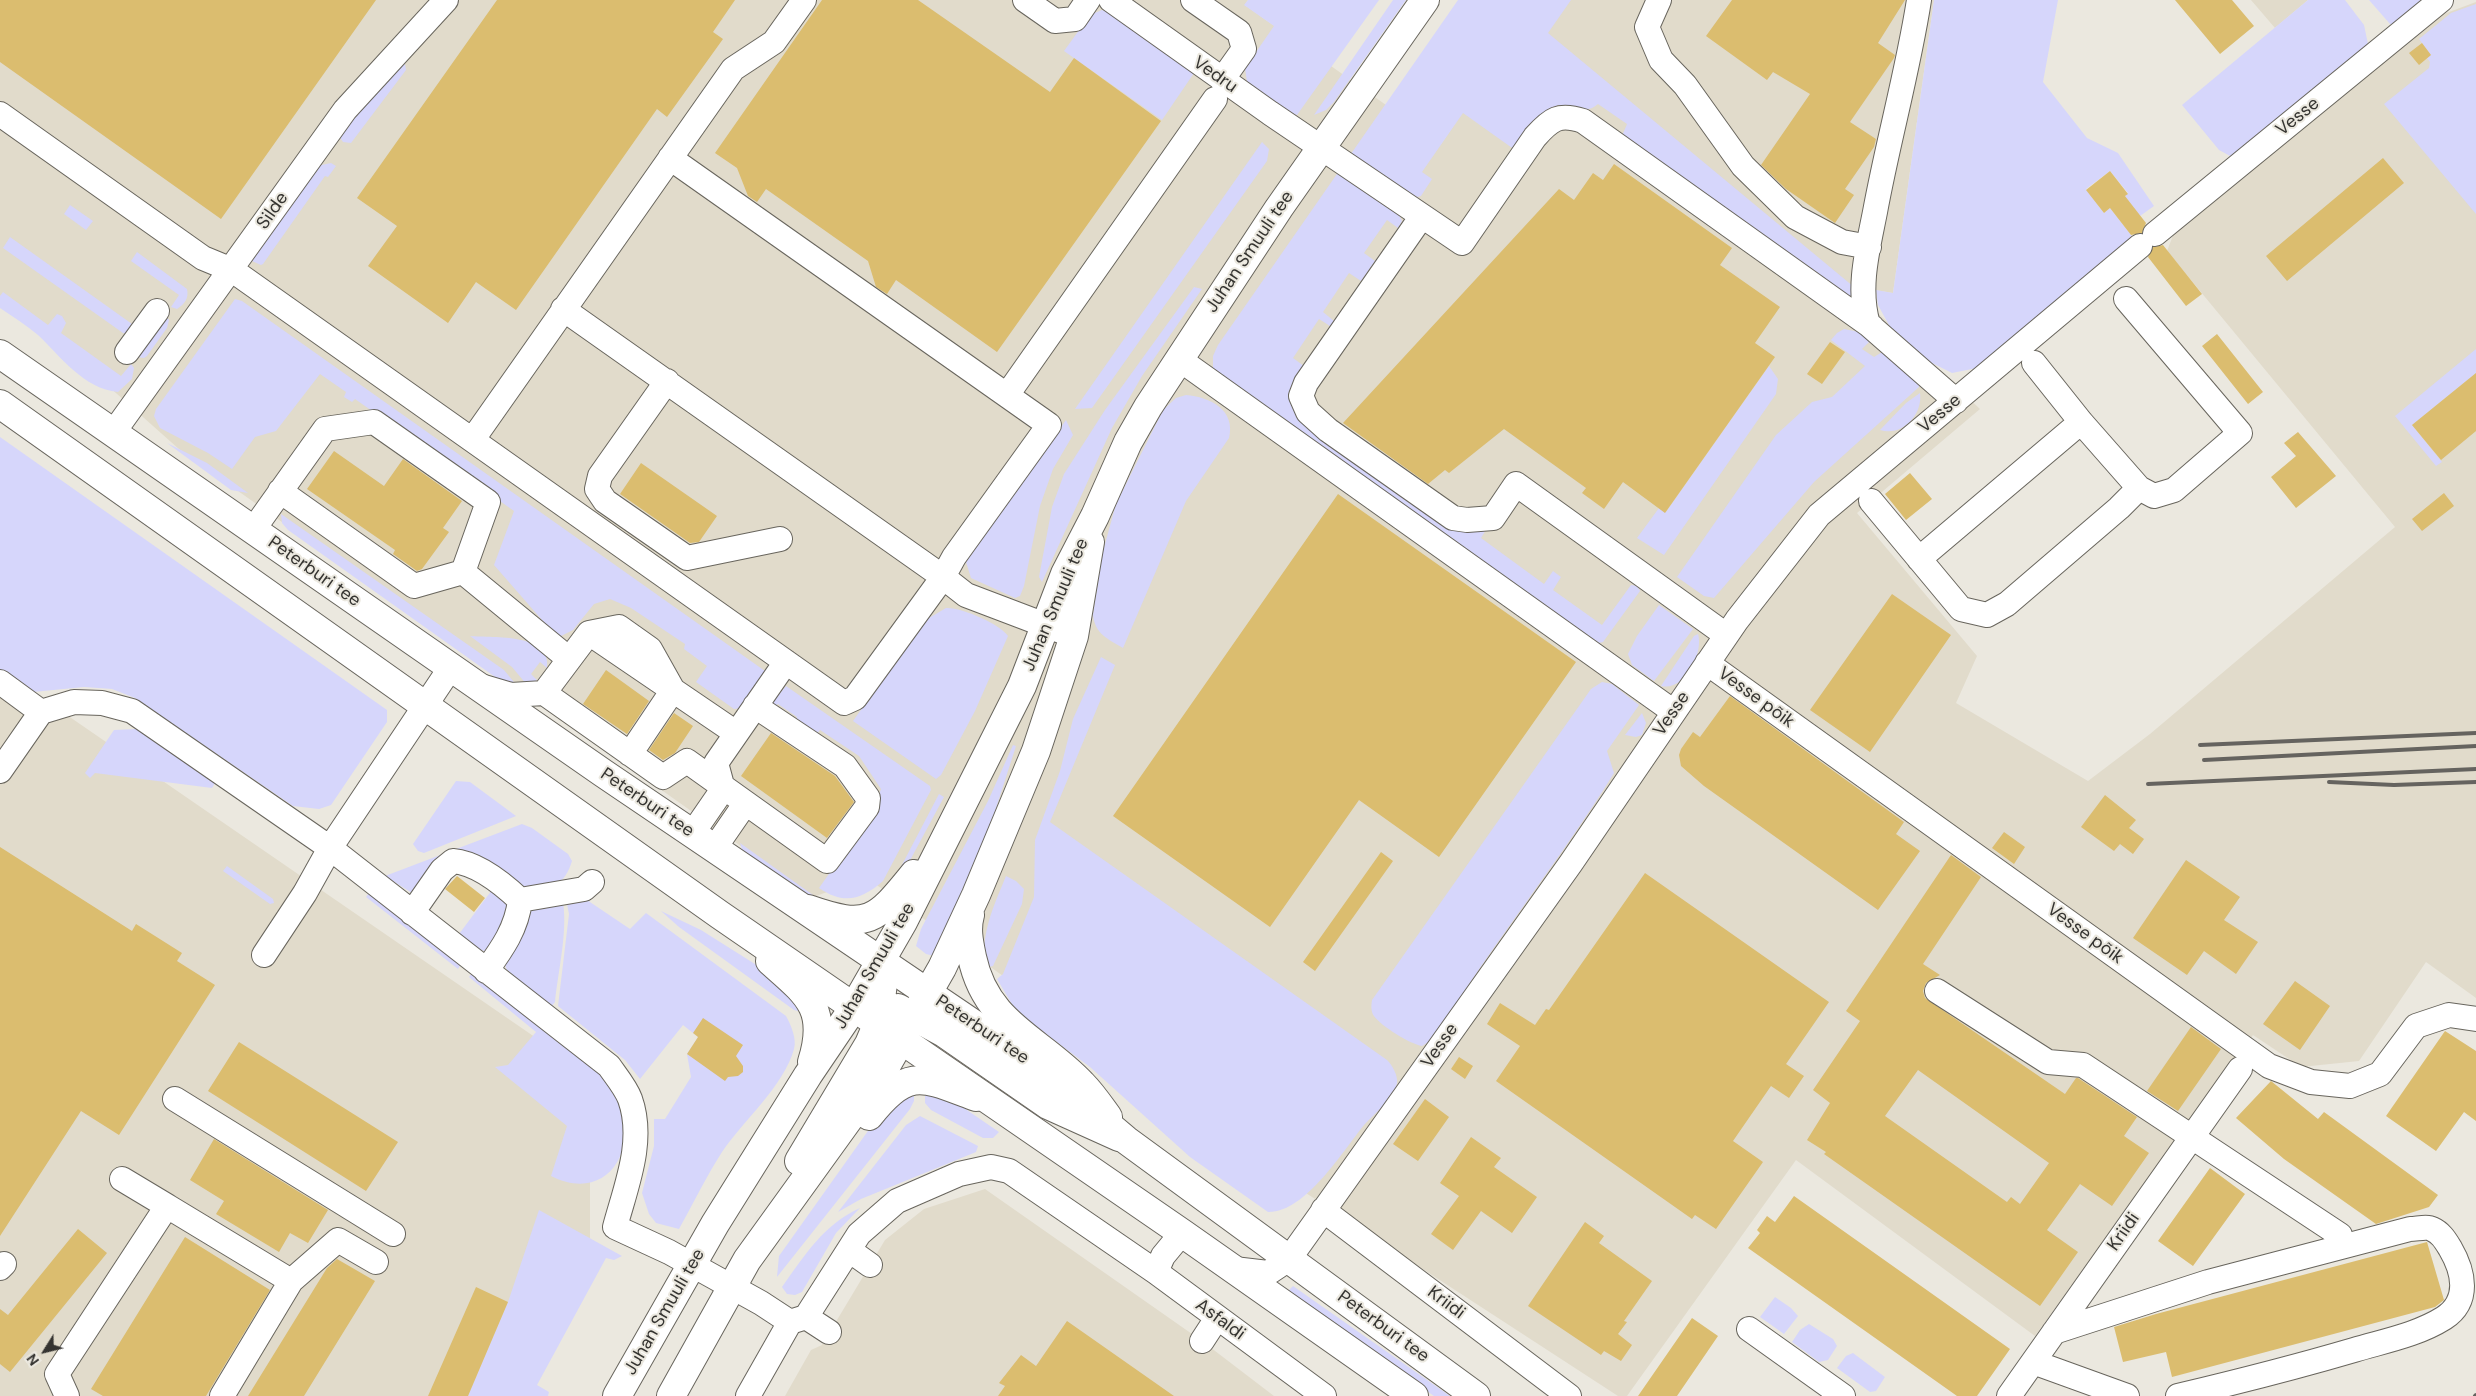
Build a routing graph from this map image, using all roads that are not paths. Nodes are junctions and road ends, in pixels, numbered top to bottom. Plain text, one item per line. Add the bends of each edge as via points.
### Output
1 (446, 0) edge
2 (804, 0) edge
3 (1025, 0) edge
4 (1088, 0) edge
5 (1111, 0) edge
6 (1425, 0) edge
7 (1659, 0) edge
8 (1919, 0) edge
9 (2441, 0) edge
10 (1205, 3) edge
11 (1219, 89) junction
12 (0, 114) edge
13 (1321, 147) junction
14 (670, 158) junction
15 (1422, 216) junction
16 (1869, 248) junction
17 (232, 270) junction
18 (2126, 299) dead end
19 (563, 309) junction
20 (157, 311) dead end
21 (1872, 327) junction
22 (127, 352) dead end
23 (0, 354) edge
24 (1179, 360) junction
25 (2034, 363) dead end
26 (667, 381) junction
27 (1007, 396) junction
28 (1956, 401) junction
29 (0, 404) edge
30 (2081, 422) junction
31 (113, 432) junction
32 (473, 439) junction
33 (2139, 488) junction
34 (280, 491) junction
35 (1871, 501) dead end
36 (1095, 516) junction
37 (253, 530) junction
38 (780, 539) dead end
39 (1919, 560) junction
40 (462, 572) junction
41 (943, 577) junction
42 (1046, 626) junction
43 (1726, 635) junction
44 (1074, 636) junction
45 (570, 659) junction
46 (786, 662) junction
47 (1707, 664) junction
48 (451, 667) junction
49 (0, 682) edge
50 (475, 684) junction
51 (673, 690) junction
52 (544, 693) junction
53 (425, 706) junction
54 (755, 706) junction
55 (41, 712) junction
56 (1674, 712) junction
57 (736, 733) junction
58 (630, 754) junction
59 (0, 771) edge
60 (723, 789) junction
61 (745, 804) junction
62 (950, 830) junction
63 (692, 834) junction
64 (330, 848) junction
65 (714, 849) junction
66 (592, 882) dead end
67 (976, 895) junction
68 (520, 900) junction
69 (799, 906) junction
70 (412, 913) junction
71 (720, 914) junction
72 (264, 955) dead end
73 (880, 962) junction
74 (486, 971) junction
75 (1937, 991) dead end
76 (928, 993) junction
77 (854, 1006) junction
78 (880, 1012) junction
79 (2476, 1019) edge
80 (908, 1028) junction
81 (2240, 1068) dead end
82 (808, 1075) junction
83 (175, 1099) dead end
84 (995, 1104) junction
85 (2191, 1136) junction
86 (1126, 1140) junction
87 (122, 1179) dead end
88 (168, 1206) junction
89 (1323, 1210) junction
90 (1182, 1232) junction
91 (393, 1234) dead end
92 (2340, 1235) dead end
93 (849, 1250) junction
94 (1289, 1259) junction
95 (747, 1260) junction
96 (376, 1262) dead end
97 (870, 1265) dead end
98 (692, 1266) junction
99 (1234, 1269) junction
100 (1156, 1272) junction
101 (291, 1280) junction
102 (731, 1288) junction
103 (1217, 1318) junction
104 (798, 1320) junction
105 (1749, 1329) dead end
106 (829, 1332) dead end
107 (2054, 1332) junction
108 (1202, 1341) dead end
109 (2033, 1362) junction
110 (67, 1396) edge
111 (222, 1396) edge
112 (617, 1396) edge
113 (670, 1396) edge
114 (748, 1396) edge
115 (1324, 1396) edge
116 (1414, 1396) edge
117 (1476, 1396) edge
118 (1569, 1396) edge
119 (1843, 1396) edge
120 (2009, 1396) edge
121 (2127, 1396) edge
122 (2178, 1396) edge

1 - 17 street, Silde via 345,110
2 - 14 street via 774,42 733,69
3 - 4 street via 1055,21 1075,19
5 - 11 street, Vedru
6 - 13 main road, Juhan Smuuli tee
7 - 16 street via 1647,27 1661,60 1684,85 1743,166 1795,217 1842,242
8 - 16 street
9 - 28 street, Vesse
10 - 11 street via 1239,32 1244,49
11 - 13 street, Vedru
11 - 27 street
12 - 17 street via 203,258
13 - 15 street, Vedru
13 - 24 main road, Juhan Smuuli tee
14 - 19 street
14 - 27 street
15 - 21 street, Vedru via 1462,243 1546,125 1558,118 1570,117 1583,121
15 - 43 street via 1306,383 1301,396 1308,412 1328,430 1453,518 1493,518 1516,484
16 - 21 street via 1863,307
17 - 31 street, Silde
17 - 32 street
18 - 33 street via 2240,434 2174,490 2154,496
19 - 26 street
19 - 32 street
20 - 22 street
21 - 28 street
23 - 31 main road, Peterburi tee
24 - 36 main road, Juhan Smuuli tee via 1128,442
24 - 56 street
25 - 30 street
26 - 38 street via 600,476 597,489 605,501 687,558
26 - 41 street
27 - 41 street via 1049,425
28 - 43 street, Vesse via 1819,515
29 - 53 main road
30 - 33 street
30 - 39 street
31 - 37 main road, Peterburi tee
32 - 46 street
33 - 39 street via 2007,604 1987,614 1961,609
34 - 37 street
34 - 40 street via 414,586
34 - 40 street via 324,429 374,422 488,502
35 - 39 street
36 - 42 main road, Juhan Smuuli tee via 1065,574
36 - 44 main road, Juhan Smuuli tee
37 - 48 main road, Peterburi tee
40 - 45 street
41 - 42 street via 966,595
41 - 46 street via 856,698 844,704
42 - 44 street
42 - 62 main road, Juhan Smuuli tee via 1022,686
43 - 47 street, Vesse
44 - 67 main road, Juhan Smuuli tee via 1036,751
45 - 51 street via 589,633
45 - 52 street
46 - 54 street
47 - 56 street, Vesse
47 - 79 street, Vesse põik via 2269,1066 2310,1082 2350,1086 2380,1074 2416,1026 2449,1015
48 - 50 main road, Peterburi tee
48 - 53 street
49 - 55 street
50 - 52 street via 511,695
50 - 63 main road, Peterburi tee
51 - 57 street
51 - 58 street
52 - 58 street
53 - 64 street
53 - 71 main road
54 - 57 street
54 - 61 street via 844,766 868,798 867,807 827,861
55 - 59 street
55 - 64 street via 74,702 102,703 132,711
56 - 89 street, Vesse via 1565,871
57 - 60 street via 716,763
58 - 60 street via 663,776 687,761
60 - 61 street
60 - 63 street
61 - 65 street
62 - 69 main road via 892,902 873,916 837,920
62 - 73 main road, Juhan Smuuli tee
63 - 65 main road, Peterburi tee
64 - 70 street
64 - 72 street
65 - 69 main road, Peterburi tee
66 - 68 street via 584,889
67 - 76 main road, Juhan Smuuli tee
67 - 86 main road via 967,926 974,964 985,995 1004,1019 1082,1083
68 - 70 street via 506,887 464,862 453,861 442,870
68 - 74 street via 518,917 505,945
69 - 73 main road, Peterburi tee
70 - 74 street
71 - 77 main road
71 - 82 main road via 810,1000 818,1027 818,1040
73 - 76 main road, Peterburi tee
73 - 77 main road, Juhan Smuuli tee
73 - 78 main road via 884,983
74 - 98 street via 609,1066 630,1097 637,1127 633,1160 615,1227 670,1252
75 - 85 street via 2048,1062 2083,1065
76 - 80 main road, Juhan Smuuli tee
76 - 86 main road, Peterburi tee via 1049,1075
77 - 78 main road
77 - 82 main road, Juhan Smuuli tee
78 - 80 main road
78 - 95 main road via 869,1044 803,1154
80 - 84 main road
80 - 86 main road via 944,1033 1048,1105
80 - 95 main road, Juhan Smuuli tee via 882,1073
81 - 85 street, Kriidi
82 - 98 main road, Juhan Smuuli tee
83 - 91 street
84 - 90 main road
84 - 95 main road via 933,1081 916,1079 891,1091 860,1127 826,1176
85 - 92 street
85 - 107 street, Kriidi
86 - 94 main road, Peterburi tee
87 - 88 street
88 - 101 street
88 - 110 street via 57,1374
89 - 94 street, Vesse
89 - 118 street, Kriidi
90 - 99 main road
90 - 100 street via 1163,1256
93 - 97 street
93 - 100 street, Asfaldi via 859,1234 897,1201 959,1174 991,1167 1009,1171
93 - 104 street, Asfaldi
94 - 99 street via 1268,1273
94 - 117 main road, Peterburi tee
95 - 102 main road, Juhan Smuuli tee
96 - 101 street via 338,1240
98 - 102 street
98 - 112 main road, Juhan Smuuli tee
99 - 116 main road
100 - 103 street, Asfaldi
101 - 111 street
102 - 104 street
102 - 113 main road, Juhan Smuuli tee
103 - 108 street
103 - 115 street, Asfaldi
104 - 106 street
104 - 114 street, Asfaldi
105 - 119 street
107 - 109 street, Kriidi
107 - 122 street via 2208,1282 2410,1229 2431,1228 2441,1234 2454,1255 2463,1280 2459,1302 2444,1318 2417,1332
109 - 120 street, Kriidi
109 - 121 street

